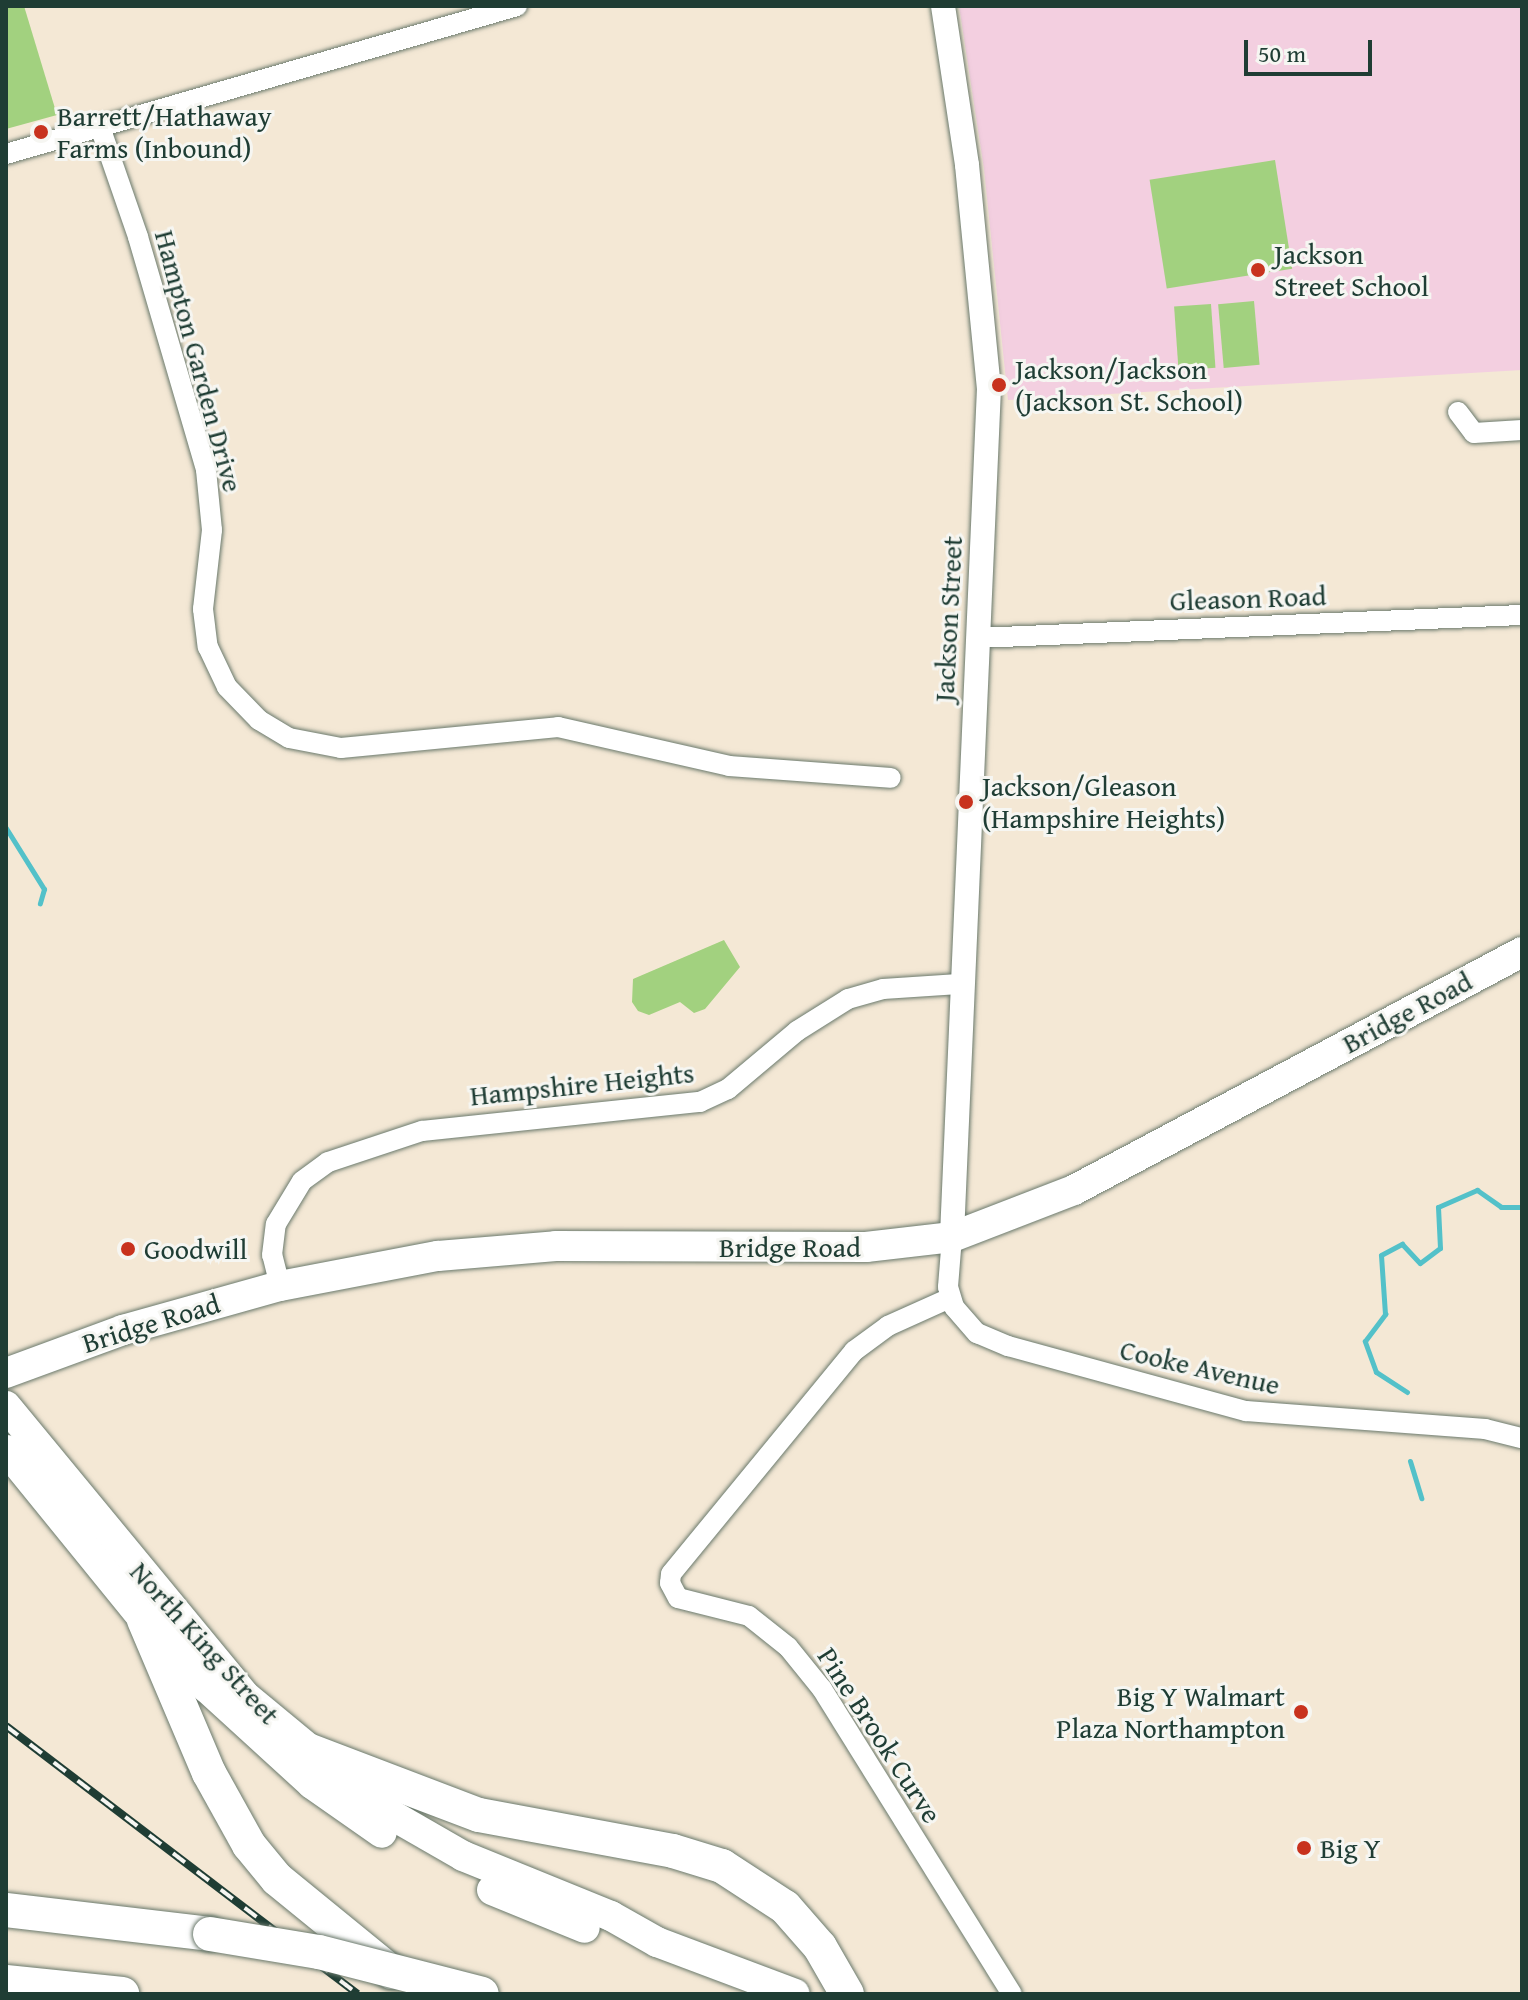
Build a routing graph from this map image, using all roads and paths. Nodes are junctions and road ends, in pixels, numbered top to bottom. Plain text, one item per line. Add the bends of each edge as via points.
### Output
1 (517, 6) edge
2 (943, 6) edge
3 (100, 127) junction
4 (6, 154) edge
5 (1458, 412) dead end
6 (1522, 430) edge
7 (1522, 615) edge
8 (977, 638) junction
9 (891, 778) dead end
10 (1522, 952) edge
11 (959, 984) junction
12 (952, 1237) junction
13 (280, 1286) junction
14 (950, 1298) junction
15 (6, 1373) edge
16 (6, 1406) edge
17 (1522, 1438) edge
18 (6, 1450) edge
19 (144, 1620) junction
20 (305, 1749) junction
21 (6, 1910) edge
22 (657, 1942) junction
23 (6, 1982) edge
24 (1010, 1991) edge
25 (122, 1994) edge
26 (420, 1994) edge
27 (482, 1994) edge
28 (795, 1994) edge
29 (847, 1994) edge

1 - 3 street
2 - 8 street, Jackson Street via 967,165 989,375
3 - 4 street
3 - 9 street, Hampton Garden Drive via 206,470 212,530 203,609 208,647 227,687 259,720 297,741 341,748 558,727 715,764
5 - 6 street via 1474,433
7 - 8 street, Gleason Road
8 - 11 street, Jackson Street
10 - 12 main road, Bridge Road via 1074,1190
11 - 12 street, Jackson Street
11 - 13 street, Hampshire Heights via 883,989 848,999 797,1031 728,1089 700,1102 422,1131 328,1162 302,1181 276,1224 272,1255
12 - 13 main road, Bridge Road via 866,1247 556,1246 438,1256
12 - 14 street
13 - 15 main road, Bridge Road via 59,1351
14 - 17 street, Cooke Avenue via 977,1333 1187,1398 1289,1417 1485,1429
14 - 24 street, Pine Brook Curve via 888,1326 854,1351 671,1574 670,1583 678,1598 749,1616 788,1647 822,1689
16 - 20 main road, North King Street via 244,1695
18 - 19 main road, North King Street
19 - 22 main road, North King Street via 277,1755 379,1831 530,1908 605,1935
19 - 26 highway via 209,1773 249,1845 277,1879
20 - 22 main road, North King Street via 433,1842 611,1916
20 - 29 highway via 479,1815 715,1863 770,1894 820,1947
21 - 27 highway, bridge via 319,1952
22 - 28 main road, North King Street
23 - 25 highway

